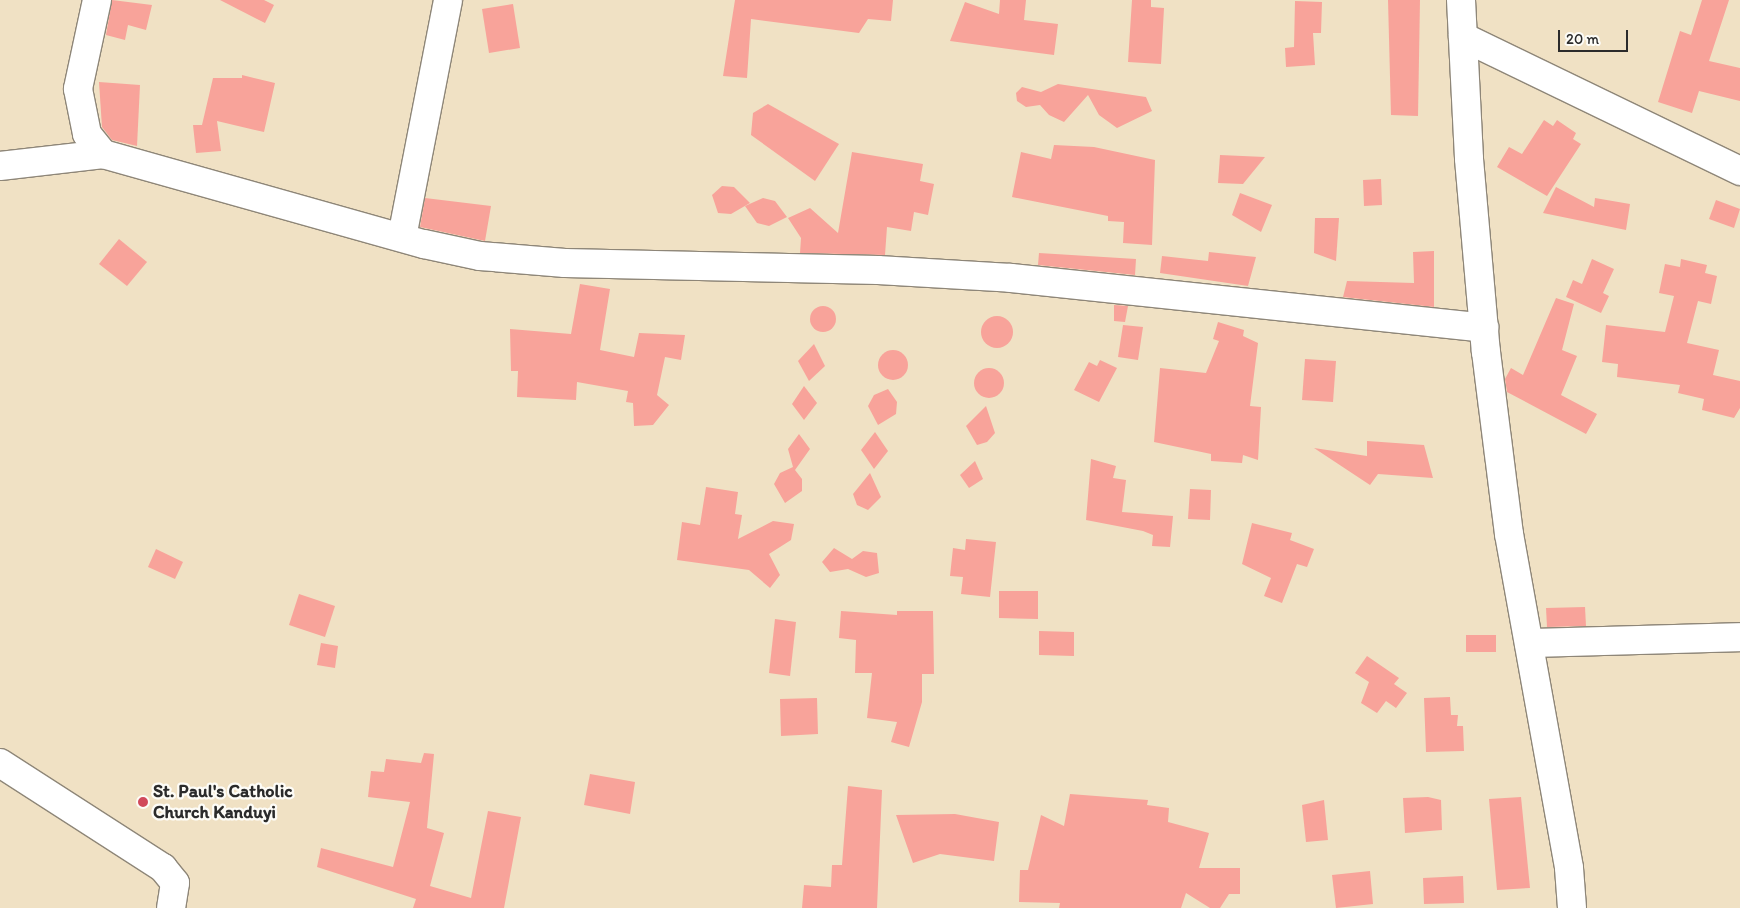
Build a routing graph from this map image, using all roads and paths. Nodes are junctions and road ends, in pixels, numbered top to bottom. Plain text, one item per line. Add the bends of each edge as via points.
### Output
1 (97, 0) edge
2 (448, 0) edge
3 (1462, 0) edge
4 (1463, 37) junction
5 (103, 154) junction
6 (0, 166) edge
7 (1740, 170) edge
8 (402, 237) junction
9 (1484, 328) junction
10 (1740, 637) edge
11 (1529, 643) junction
12 (0, 763) edge
13 (171, 908) edge
14 (1572, 908) edge

1 - 5 street via 78,89 87,134
2 - 8 street
3 - 4 street
4 - 7 street
4 - 9 street
5 - 6 street
5 - 8 street
8 - 9 street via 480,256 1011,278
9 - 11 street via 1509,534
10 - 11 street
11 - 14 street
12 - 13 street via 164,868 175,884

